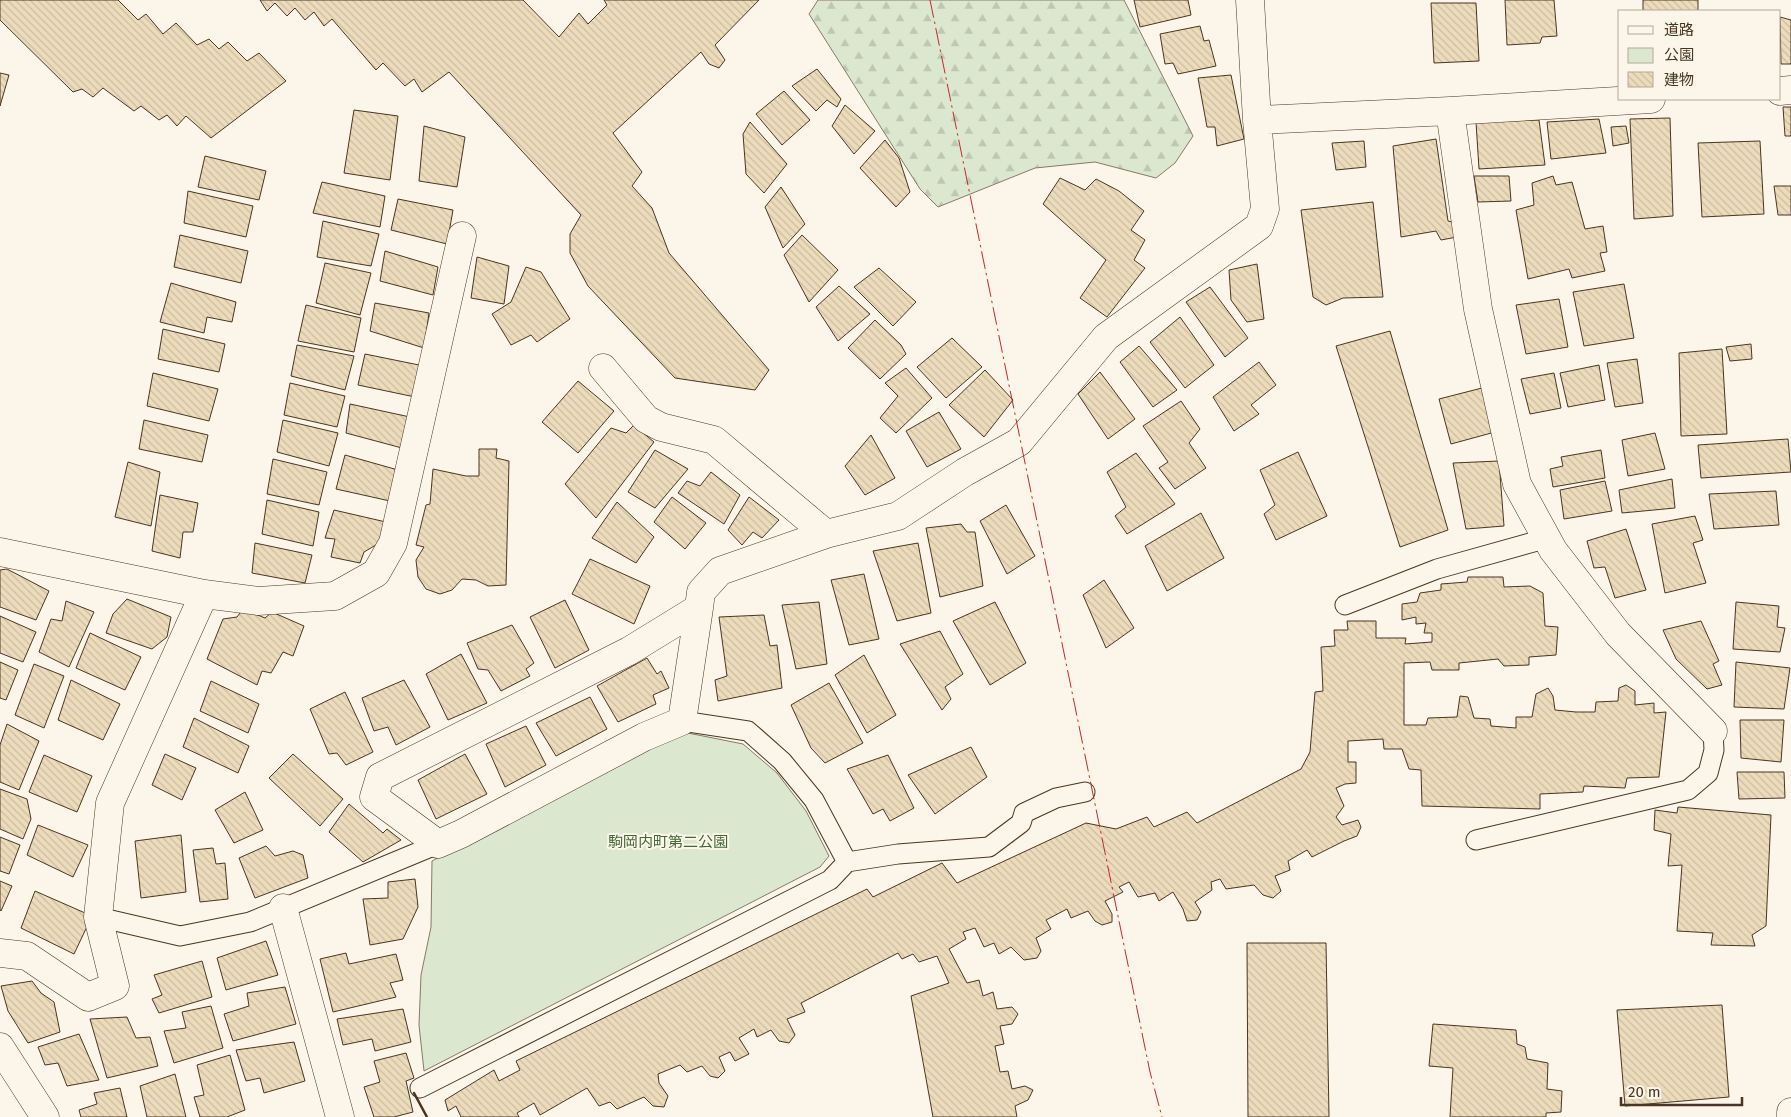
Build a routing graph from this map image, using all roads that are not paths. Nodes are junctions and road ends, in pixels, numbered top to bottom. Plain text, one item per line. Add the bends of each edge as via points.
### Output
1 (1250, 0) edge
2 (1635, 100) edge
3 (1450, 111) junction
4 (1257, 120) junction
5 (462, 236) dead end
6 (603, 368) dead end
7 (826, 534) junction
8 (1548, 538) junction
9 (0, 552) edge
10 (204, 594) junction
11 (1346, 605) dead end
12 (699, 608) junction
13 (682, 721) junction
14 (1713, 731) joint
15 (1085, 792) dead end
16 (1476, 840) dead end
17 (438, 844) junction
18 (847, 862) junction
19 (284, 908) junction
20 (98, 917) junction
21 (0, 953) edge
22 (0, 1047) edge
23 (420, 1088) dead end
24 (1791, 1112) edge
25 (45, 1117) edge
26 (340, 1117) edge
27 (1791, 1117) edge

1 - 4 street
2 - 3 street
3 - 4 street
3 - 8 street via 1478,309 1517,484
4 - 7 street via 1265,209 1259,226 1106,336 1019,442 965,472 898,516
5 - 10 street via 393,544 376,573 335,596 258,601
6 - 7 street via 646,419 661,427 714,440
7 - 12 street via 720,571 701,592
8 - 11 lane via 1437,569
8 - 14 street via 1553,550 1618,634
9 - 10 street
10 - 20 street via 110,803
12 - 13 street
12 - 17 street via 629,651 380,777 374,797
13 - 17 street via 644,736
13 - 18 lane via 748,731 782,762 814,800
14 - 16 lane via 1714,750 1708,773 1688,790
15 - 18 lane via 1056,798 1024,813 1020,823 989,848 898,854
17 - 19 lane
18 - 23 lane via 830,880
19 - 20 lane via 250,922 180,936
19 - 26 street
20 - 21 street via 115,986 88,998 27,956
22 - 25 street
24 - 27 street

